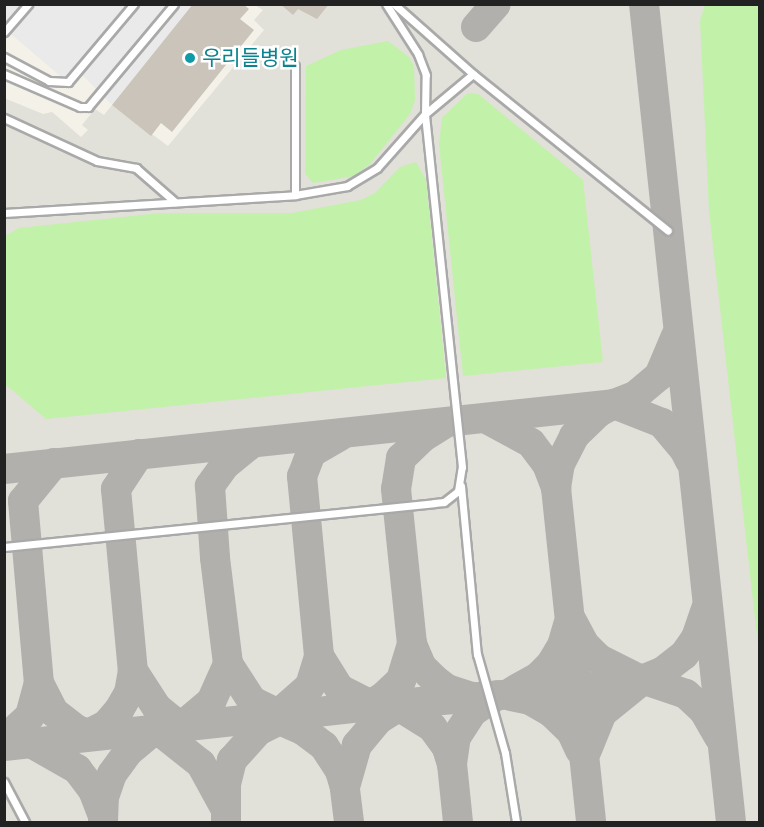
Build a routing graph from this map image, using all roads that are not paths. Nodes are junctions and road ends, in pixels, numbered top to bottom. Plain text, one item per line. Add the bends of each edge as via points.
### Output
1 (28, 4) edge
2 (134, 4) edge
3 (174, 4) edge
4 (386, 4) edge
5 (394, 4) edge
6 (4, 32) edge
7 (4, 57) edge
8 (295, 66) dead end
9 (4, 74) edge
10 (472, 74) junction
11 (425, 114) junction
12 (4, 118) edge
13 (295, 195) junction
14 (175, 202) junction
15 (4, 213) edge
16 (668, 231) dead end
17 (461, 486) junction
18 (4, 547) edge
19 (4, 782) edge
20 (26, 822) edge
21 (516, 822) edge

1 - 6 lane
2 - 7 lane via 68,82 44,79
3 - 9 lane via 88,107
4 - 11 lane via 423,62
5 - 10 lane
8 - 13 lane
10 - 11 lane
10 - 16 lane
11 - 13 lane via 394,151 359,181
11 - 17 lane
12 - 14 lane via 97,161 136,168
13 - 14 lane
14 - 15 lane
17 - 18 lane via 448,499 434,503
17 - 21 lane via 477,654 505,753
19 - 20 lane

